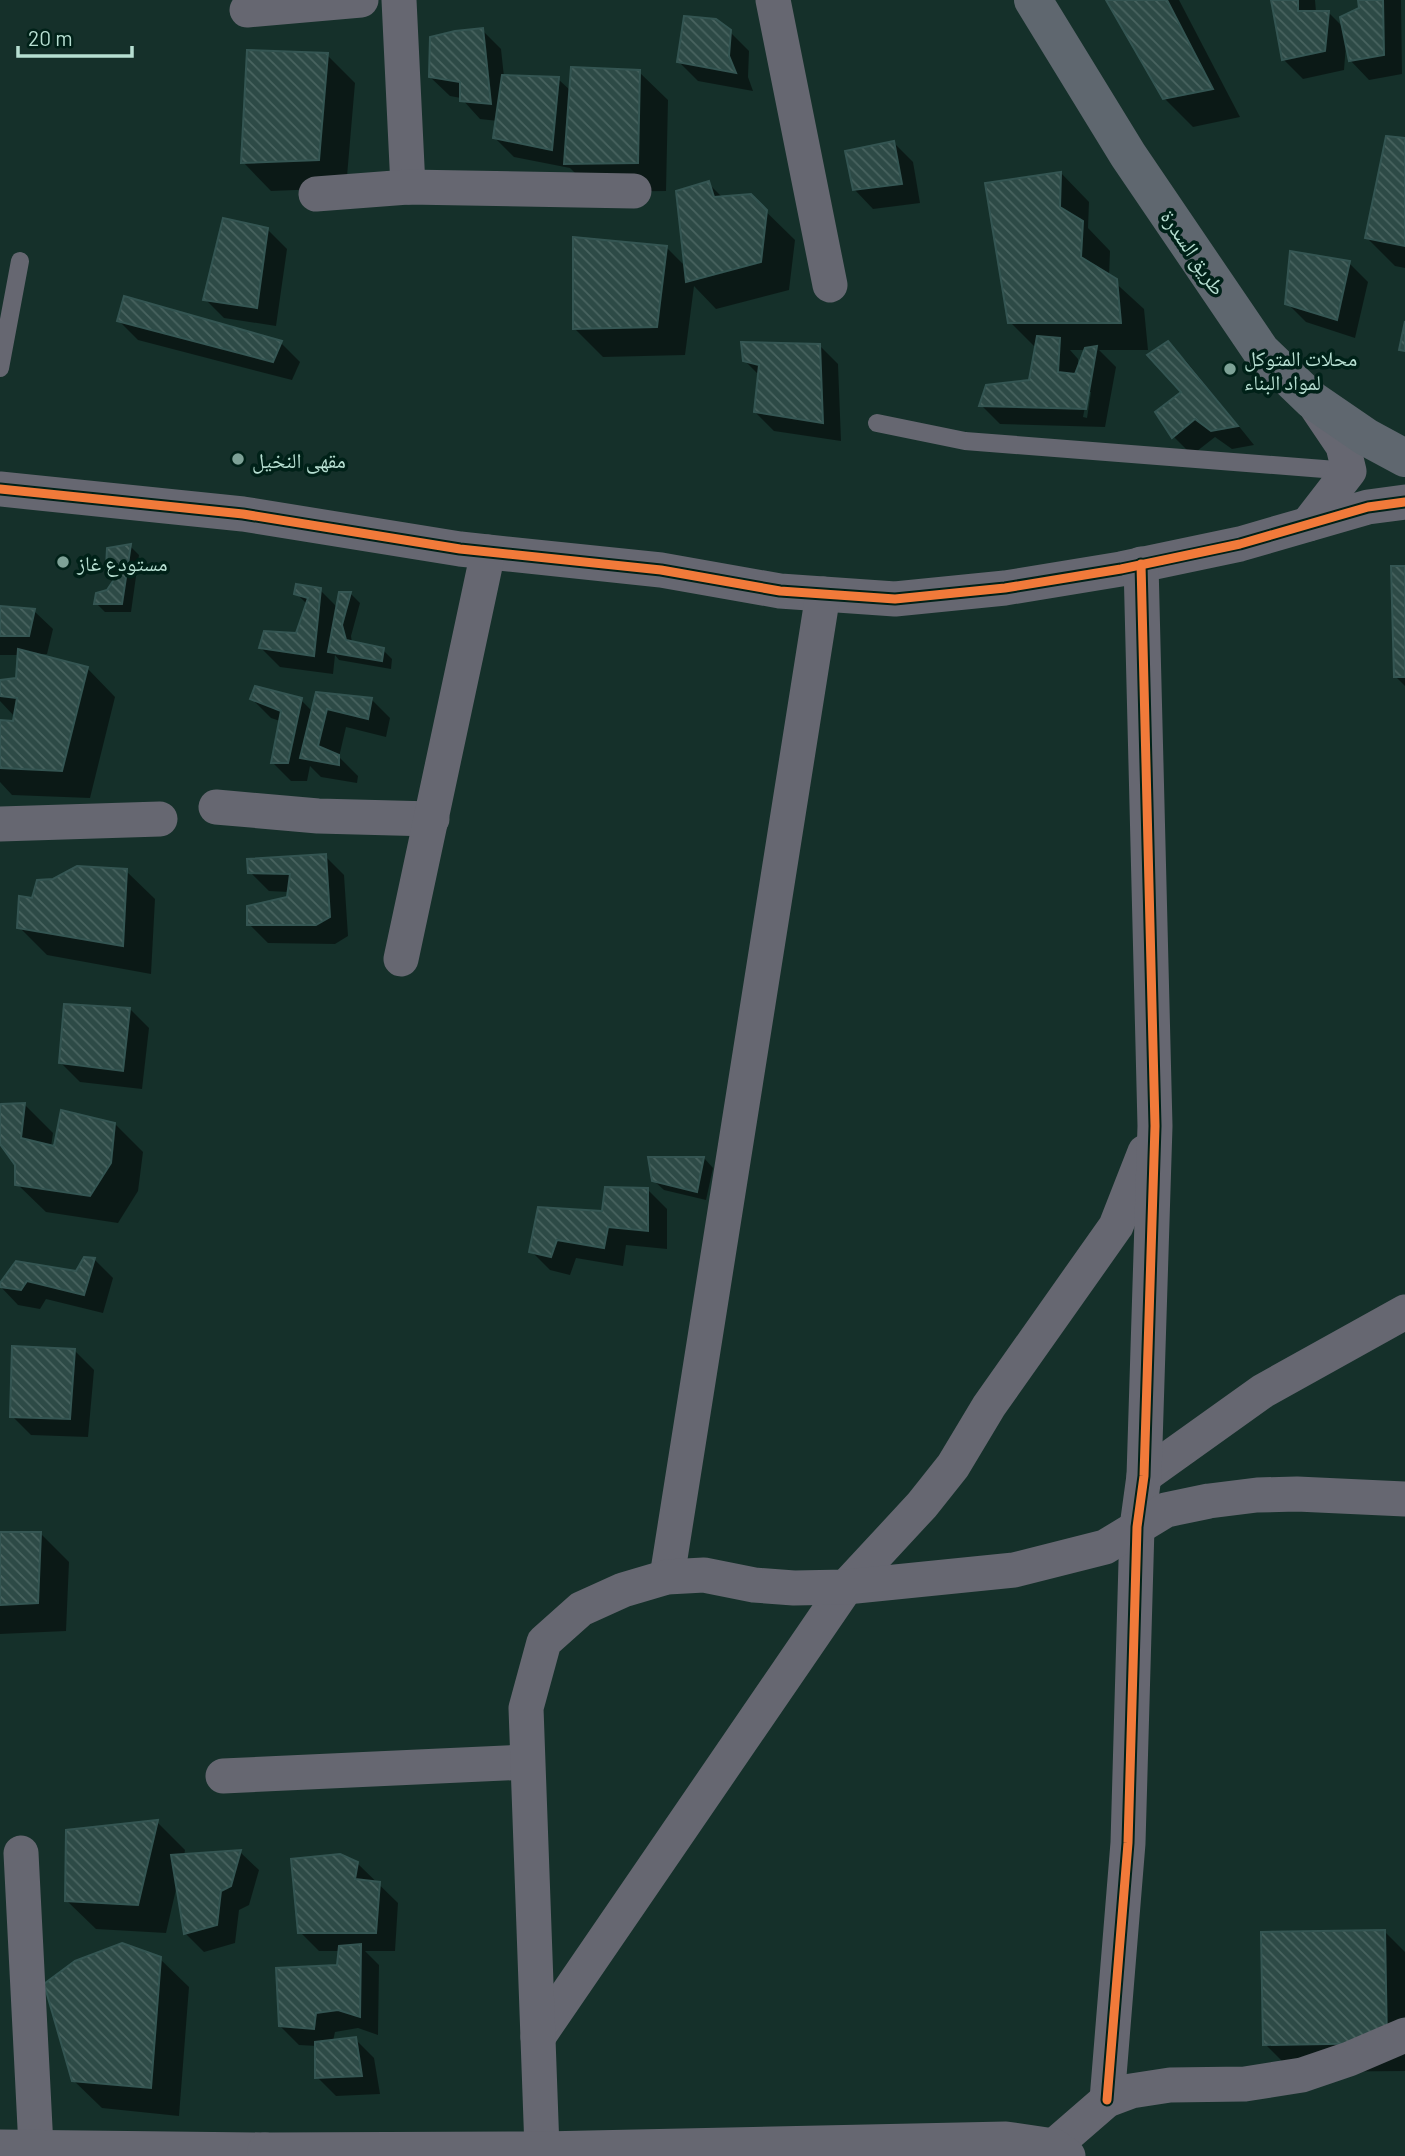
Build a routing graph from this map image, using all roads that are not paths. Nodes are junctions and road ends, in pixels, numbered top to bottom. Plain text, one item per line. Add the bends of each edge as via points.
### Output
1 (361, 0) edge
2 (399, 0) edge
3 (773, 0) edge
4 (1033, 0) edge
5 (247, 10) dead end
6 (408, 187) junction
7 (634, 191) dead end
8 (316, 194) dead end
9 (20, 261) dead end
10 (830, 285) dead end
11 (0, 368) edge
12 (1312, 400) junction
13 (877, 423) dead end
14 (1405, 458) edge
15 (1349, 471) junction
16 (0, 489) edge
17 (1405, 502) edge
18 (1308, 524) junction
19 (488, 552) junction
20 (1141, 564) junction
21 (823, 594) junction
22 (216, 807) dead end
23 (160, 819) dead end
24 (432, 819) junction
25 (0, 824) edge
26 (401, 959) dead end
27 (1155, 1126) junction
28 (1405, 1312) edge
29 (1144, 1476) junction
30 (1405, 1499) edge
31 (1137, 1527) junction
32 (667, 1577) junction
33 (846, 1587) junction
34 (527, 1762) junction
35 (223, 1776) dead end
36 (21, 1853) dead end
37 (1405, 2035) edge
38 (538, 2037) junction
39 (1107, 2100) junction
40 (0, 2147) edge
41 (36, 2147) junction
42 (542, 2149) junction
43 (1061, 2151) edge
44 (265, 2153) edge

1 - 5 street
2 - 6 street
3 - 10 street
4 - 12 main road, طريق السدرة via 1128,155 1261,351
6 - 7 street
6 - 8 street
9 - 11 lane
12 - 14 main road, طريق السدرة
12 - 15 street via 1343,446
13 - 15 lane via 965,441
15 - 18 street
16 - 19 street via 243,514
17 - 18 street
18 - 20 street via 1240,544
19 - 21 street via 661,570
19 - 24 street
20 - 21 street via 1005,588 895,599
20 - 27 street
21 - 32 street
22 - 24 street
23 - 25 street
24 - 26 street
27 - 29 street
27 - 33 street via 1116,1226 989,1406 953,1466
28 - 29 street via 1263,1391
29 - 31 street
30 - 31 street via 1257,1495 1166,1510
31 - 33 street via 1105,1547 1014,1570
31 - 39 street via 1128,1843
32 - 33 street via 704,1575 754,1585
32 - 34 street via 581,1609 544,1642 526,1708
33 - 38 street
34 - 35 street
34 - 38 street
36 - 41 street
37 - 39 street via 1302,2075 1245,2084 1170,2085
38 - 42 street
39 - 43 street
40 - 41 street
41 - 44 street
42 - 43 street via 1006,2139
42 - 44 street

